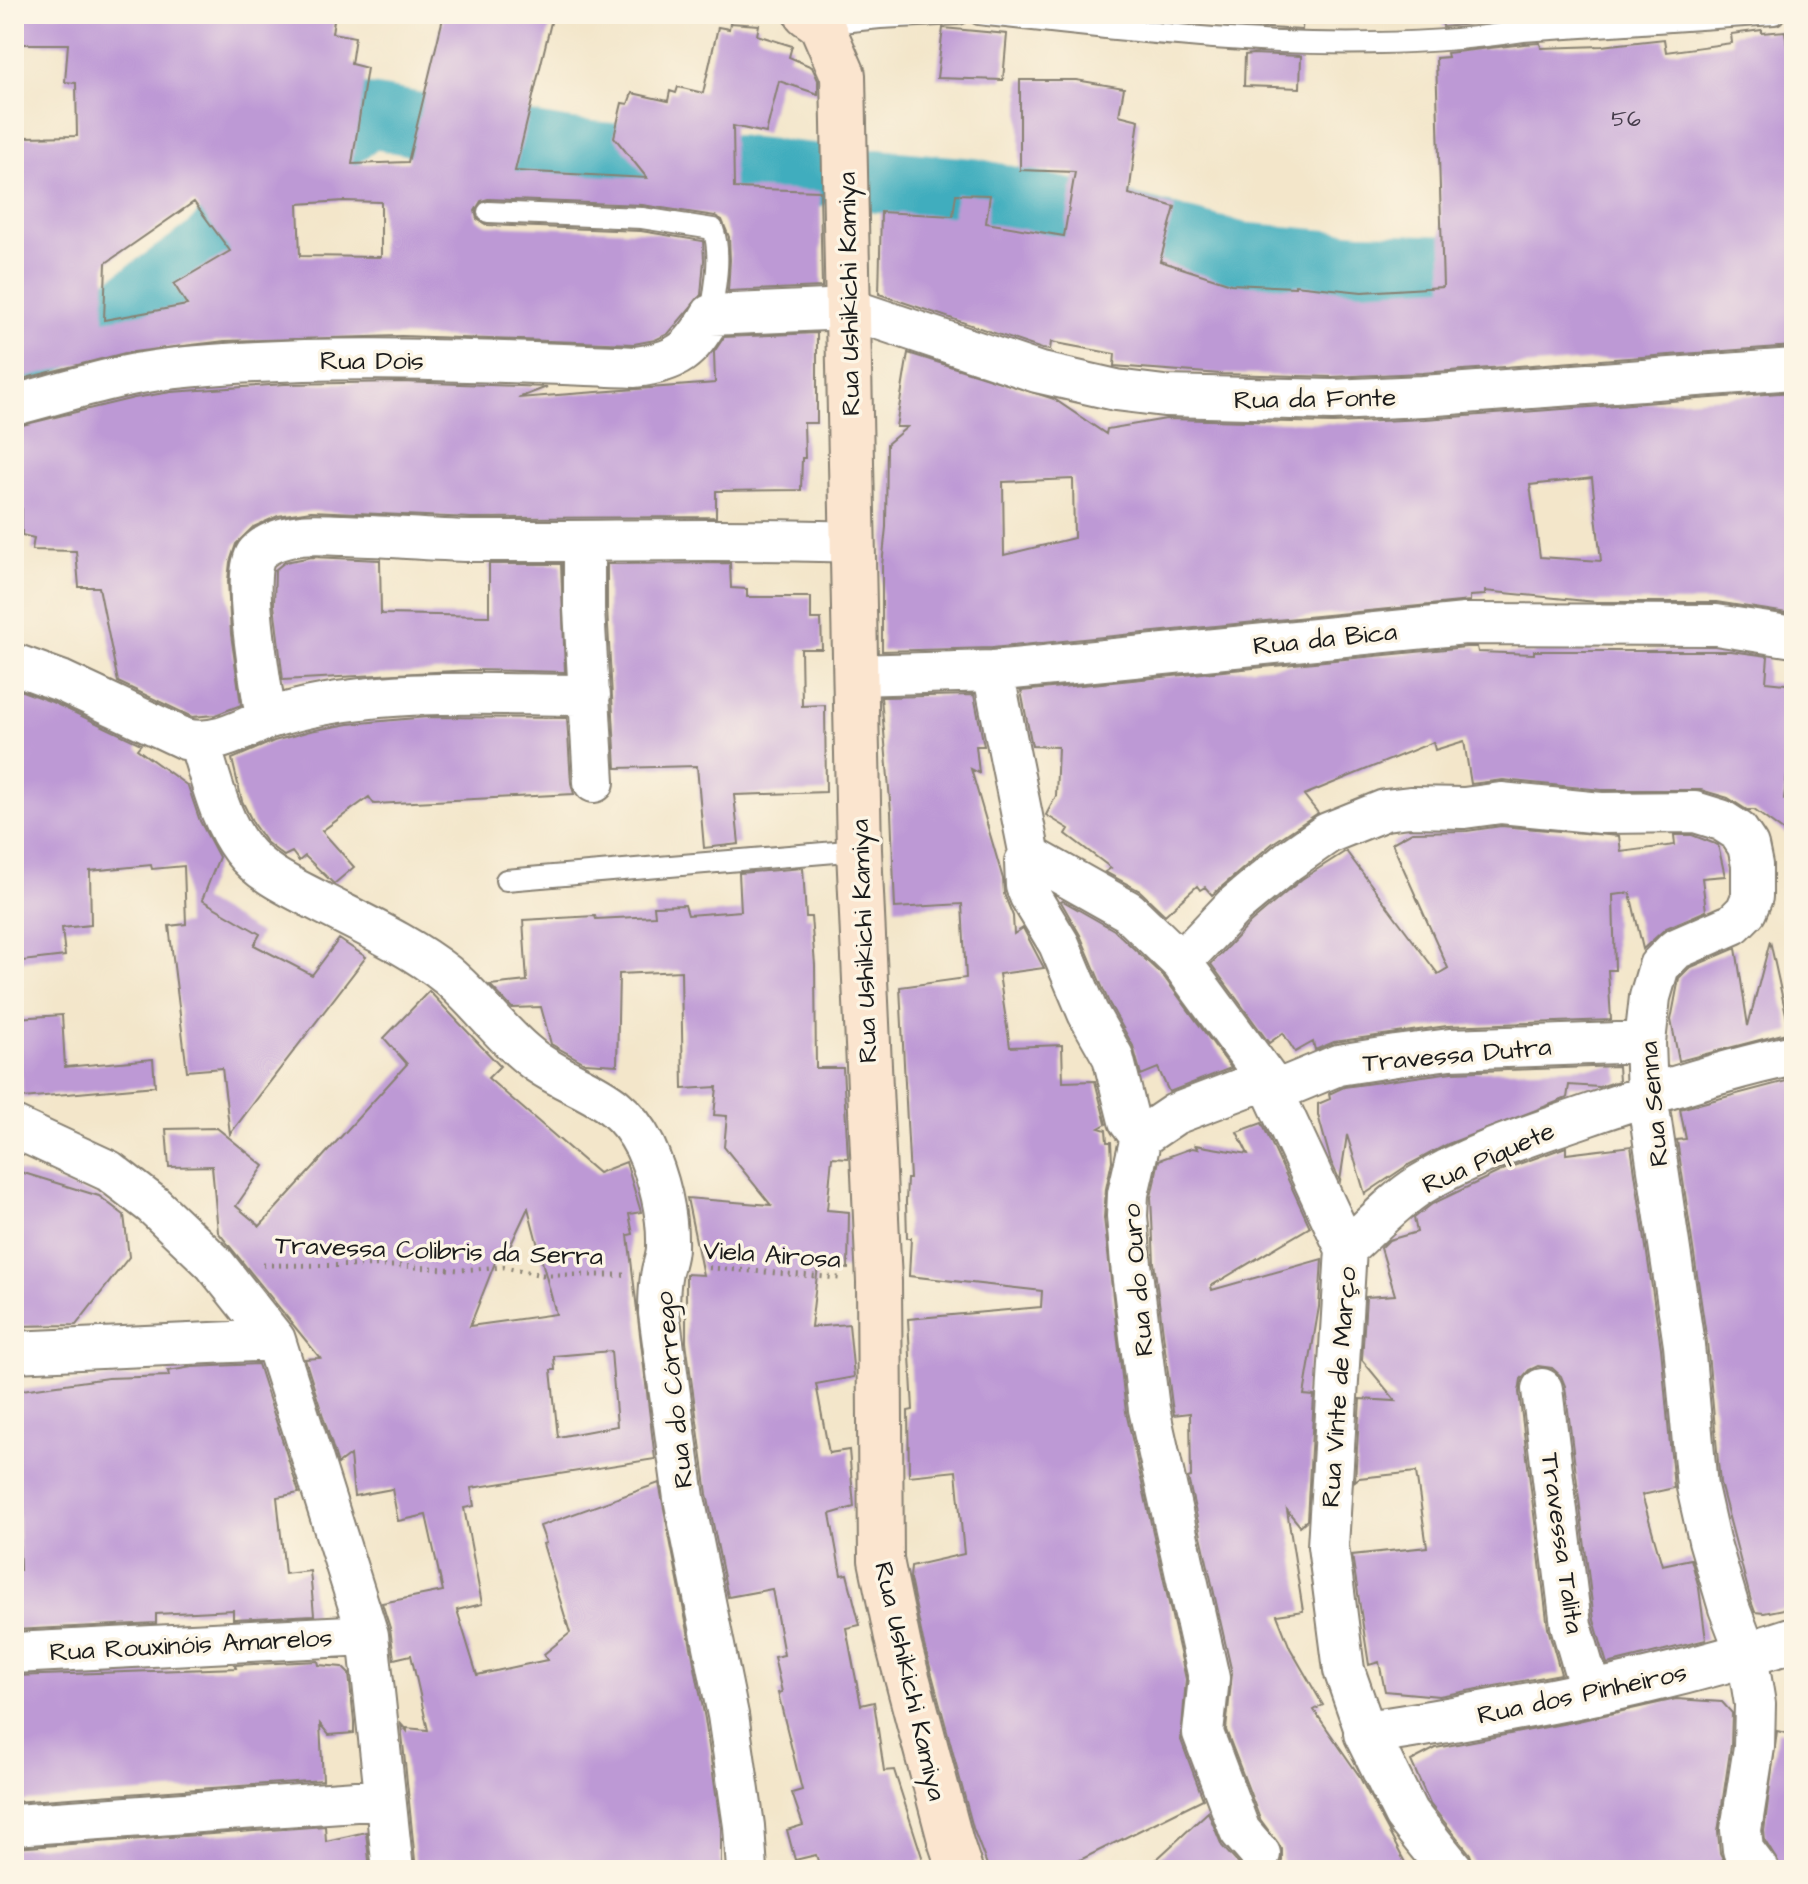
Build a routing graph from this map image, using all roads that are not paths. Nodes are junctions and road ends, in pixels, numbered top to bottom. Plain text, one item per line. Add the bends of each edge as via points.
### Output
1 (959, 14) edge
2 (979, 14) edge
3 (1774, 14) edge
4 (814, 19) edge
5 (488, 212) dead end
6 (849, 309) junction
7 (711, 315) junction
8 (1794, 369) edge
9 (14, 405) edge
10 (584, 542) junction
11 (852, 542) junction
12 (1794, 637) edge
13 (14, 664) edge
14 (993, 671) junction
15 (855, 675) junction
16 (590, 695) junction
17 (266, 719) junction
18 (199, 742) junction
19 (594, 782) dead end
20 (859, 850) junction
21 (1030, 856) junction
22 (506, 880) dead end
23 (1181, 962) junction
24 (1645, 1042) junction
25 (1794, 1055) edge
26 (1270, 1085) junction
27 (1647, 1095) junction
28 (14, 1127) edge
29 (1141, 1137) junction
30 (1346, 1249) junction
31 (275, 1340) junction
32 (14, 1352) edge
33 (1542, 1389) dead end
34 (368, 1635) junction
35 (1794, 1639) edge
36 (14, 1653) edge
37 (1747, 1655) junction
38 (1595, 1694) junction
39 (1366, 1733) junction
40 (385, 1799) junction
41 (14, 1825) edge
42 (1260, 1854) dead end
43 (393, 1870) edge
44 (747, 1870) edge
45 (960, 1870) edge
46 (1451, 1870) edge
47 (1758, 1870) edge

1 - 4 lane
2 - 3 lane via 1183,35 1387,44
4 - 6 main road, Rua Ushikichi Kamiya via 843,75
5 - 7 lane via 642,218 713,229 717,240
6 - 7 street
6 - 8 street, Rua da Fonte via 1037,372 1164,396 1377,398
6 - 11 main road, Rua Ushikichi Kamiya
7 - 9 street, Rua Dois via 680,355 663,364 315,359 165,370
10 - 11 street
10 - 16 street
10 - 17 street via 303,535 273,542 259,550 250,571
11 - 15 main road, Rua Ushikichi Kamiya
12 - 14 street, Rua da Bica via 1716,625 1465,624
13 - 18 street
14 - 15 street, Rua da Bica
14 - 21 street
15 - 20 main road, Rua Ushikichi Kamiya
16 - 17 street via 352,699
16 - 19 street
17 - 18 street via 223,738
18 - 44 street, Rua do Córrego via 228,826 265,872 406,947 447,975 536,1062 603,1097 625,1115 645,1148 661,1192 667,1250 659,1313 682,1483 728,1715
20 - 22 lane
20 - 45 main road, Rua Ushikichi Kamiya via 879,1282 881,1560 899,1647
21 - 23 street, Rua Vinte de Março via 1128,911
21 - 29 street via 1025,862 1030,896 1113,1057 1129,1121
23 - 24 street, Rua Senna via 1234,906 1288,861 1328,833 1385,810 1501,803 1601,813 1695,812 1738,831 1748,846 1752,897 1733,924 1687,942 1659,966
23 - 26 street, Rua Vinte de Março
24 - 26 street, Travessa Dutra via 1396,1056 1338,1065
24 - 27 street, Rua Senna
25 - 27 street, Rua Piquete
26 - 29 street, Travessa Dutra via 1175,1114
26 - 30 street, Rua Vinte de Março
27 - 30 street, Rua Piquete via 1457,1165 1418,1186
27 - 37 street, Rua Senna via 1684,1345 1697,1487
28 - 31 street via 109,1171 153,1205 214,1263
29 - 42 street, Rua do Ouro via 1127,1216 1149,1409 1209,1678 1203,1719 1206,1746 1240,1831
30 - 39 street, Rua Vinte de Março via 1328,1546 1344,1670
31 - 32 street
31 - 34 street
33 - 38 street, Travessa Talita via 1571,1625
34 - 36 street, Rua Rouxinóis Amarelos
34 - 40 street
35 - 37 street, Rua dos Pinheiros
37 - 38 street, Rua dos Pinheiros
37 - 47 street, Rua Senna via 1755,1704 1754,1747 1741,1830 1743,1850
38 - 39 street, Rua dos Pinheiros
39 - 46 street, Rua Vinte de Março via 1406,1814
40 - 41 street
40 - 43 street

